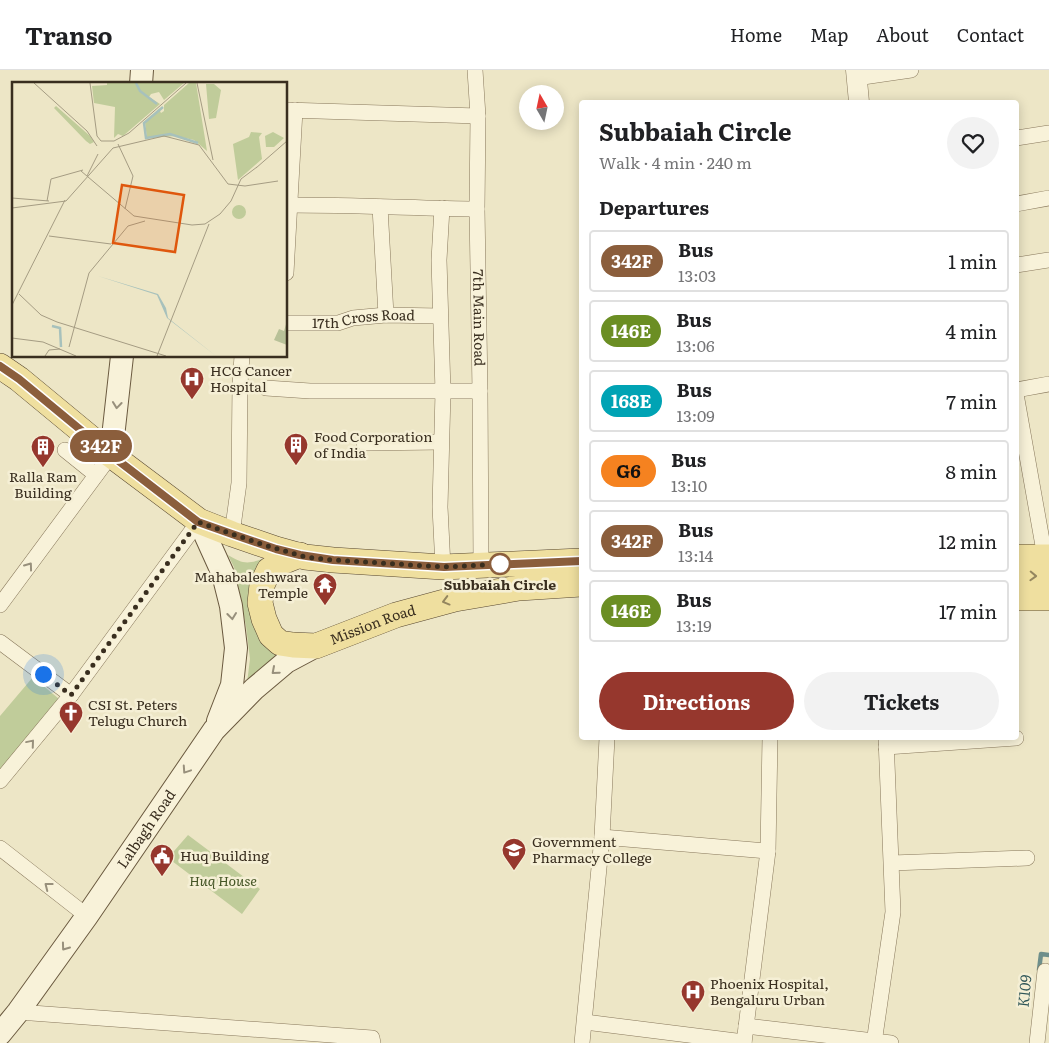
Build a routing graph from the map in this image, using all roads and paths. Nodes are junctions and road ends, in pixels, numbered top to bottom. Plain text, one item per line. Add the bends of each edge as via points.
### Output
1 (475, 70) edge
2 (911, 70) edge
3 (856, 74) edge
4 (858, 100) edge
5 (291, 110) edge
6 (478, 116) junction
7 (1049, 133) edge
8 (1019, 138) edge
9 (1049, 198) edge
10 (1019, 203) edge
11 (289, 205) junction
12 (380, 207) junction
13 (442, 208) junction
14 (477, 209) junction
15 (288, 228) edge
16 (1049, 260) edge
17 (1019, 265) edge
18 (386, 316) junction
19 (440, 316) junction
20 (288, 323) edge
21 (122, 358) edge
22 (242, 358) edge
23 (0, 366) edge
24 (1049, 384) edge
25 (266, 388) dead end
26 (1019, 389) edge
27 (480, 391) junction
28 (443, 392) junction
29 (1019, 410) edge
30 (441, 442) junction
31 (364, 443) dead end
32 (65, 450) dead end
33 (111, 455) junction
34 (96, 475) junction
35 (198, 522) junction
36 (232, 534) junction
37 (300, 555) junction
38 (1019, 558) edge
39 (579, 561) edge
40 (1048, 564) edge
41 (481, 565) junction
42 (444, 567) junction
43 (1019, 575) edge
44 (579, 584) edge
45 (1019, 598) edge
46 (1049, 598) edge
47 (0, 605) edge
48 (0, 642) edge
49 (316, 646) junction
50 (71, 695) junction
51 (214, 730) junction
52 (607, 740) edge
53 (770, 740) edge
54 (951, 740) edge
55 (886, 742) edge
56 (0, 781) edge
57 (602, 837) junction
58 (0, 848) edge
59 (768, 851) junction
60 (1027, 858) dead end
61 (892, 863) junction
62 (87, 916) junction
63 (1045, 971) dead end
64 (18, 1012) junction
65 (585, 1022) junction
66 (0, 1034) edge
67 (745, 1037) edge
68 (874, 1042) edge
69 (373, 1043) edge
70 (582, 1043) edge
71 (891, 1043) edge
72 (1037, 1043) edge

1 - 6 street, 7th Main Road
2 - 3 street
3 - 4 street
5 - 6 street
5 - 11 street
6 - 14 street, 7th Main Road
7 - 8 street
9 - 10 street
11 - 12 street
11 - 15 street
12 - 13 street
12 - 18 street
13 - 14 street
13 - 19 street
14 - 27 street, 7th Main Road
16 - 17 street
18 - 19 street, 17th Cross Road
18 - 20 street, 17th Cross Road via 354,318 338,323
19 - 28 street
21 -> 33 main road
22 - 36 street via 239,483
23 - 33 main road
24 - 26 street
25 - 28 street
27 - 28 street
27 - 41 street, 7th Main Road
28 - 30 street
29 - 40 street
30 - 31 street
30 - 42 street via 440,507
32 - 34 street
33 - 34 street
33 - 35 main road
47 -> 34 street
35 - 36 main road
35 - 50 street
35 -> 51 main road via 224,574 236,648 232,686
36 - 37 main road
37 - 42 main road
37 - 49 main road, Mission Road via 269,570 262,585 260,603 271,635 280,643
38 - 40 main road
39 - 41 main road
43 -> 40 main road
41 - 42 main road
44 -> 49 main road, Mission Road via 519,588 455,599 396,615
45 - 46 main road
48 - 50 street
49 -> 51 main road, Lalbagh Road via 286,662
56 -> 50 street
51 -> 62 main road, Lalbagh Road
52 - 57 street
53 - 59 street
54 - 55 street
55 - 61 street
57 - 59 street
57 - 65 street
62 -> 58 street
59 - 67 street
60 - 61 street
61 - 68 street via 893,912
62 -> 64 main road, Lalbagh Road
63 - 72 street
64 - 66 main road, Lalbagh Road
64 - 69 street via 372,1038
65 - 67 street
65 - 70 street
67 - 68 street
68 - 71 street

